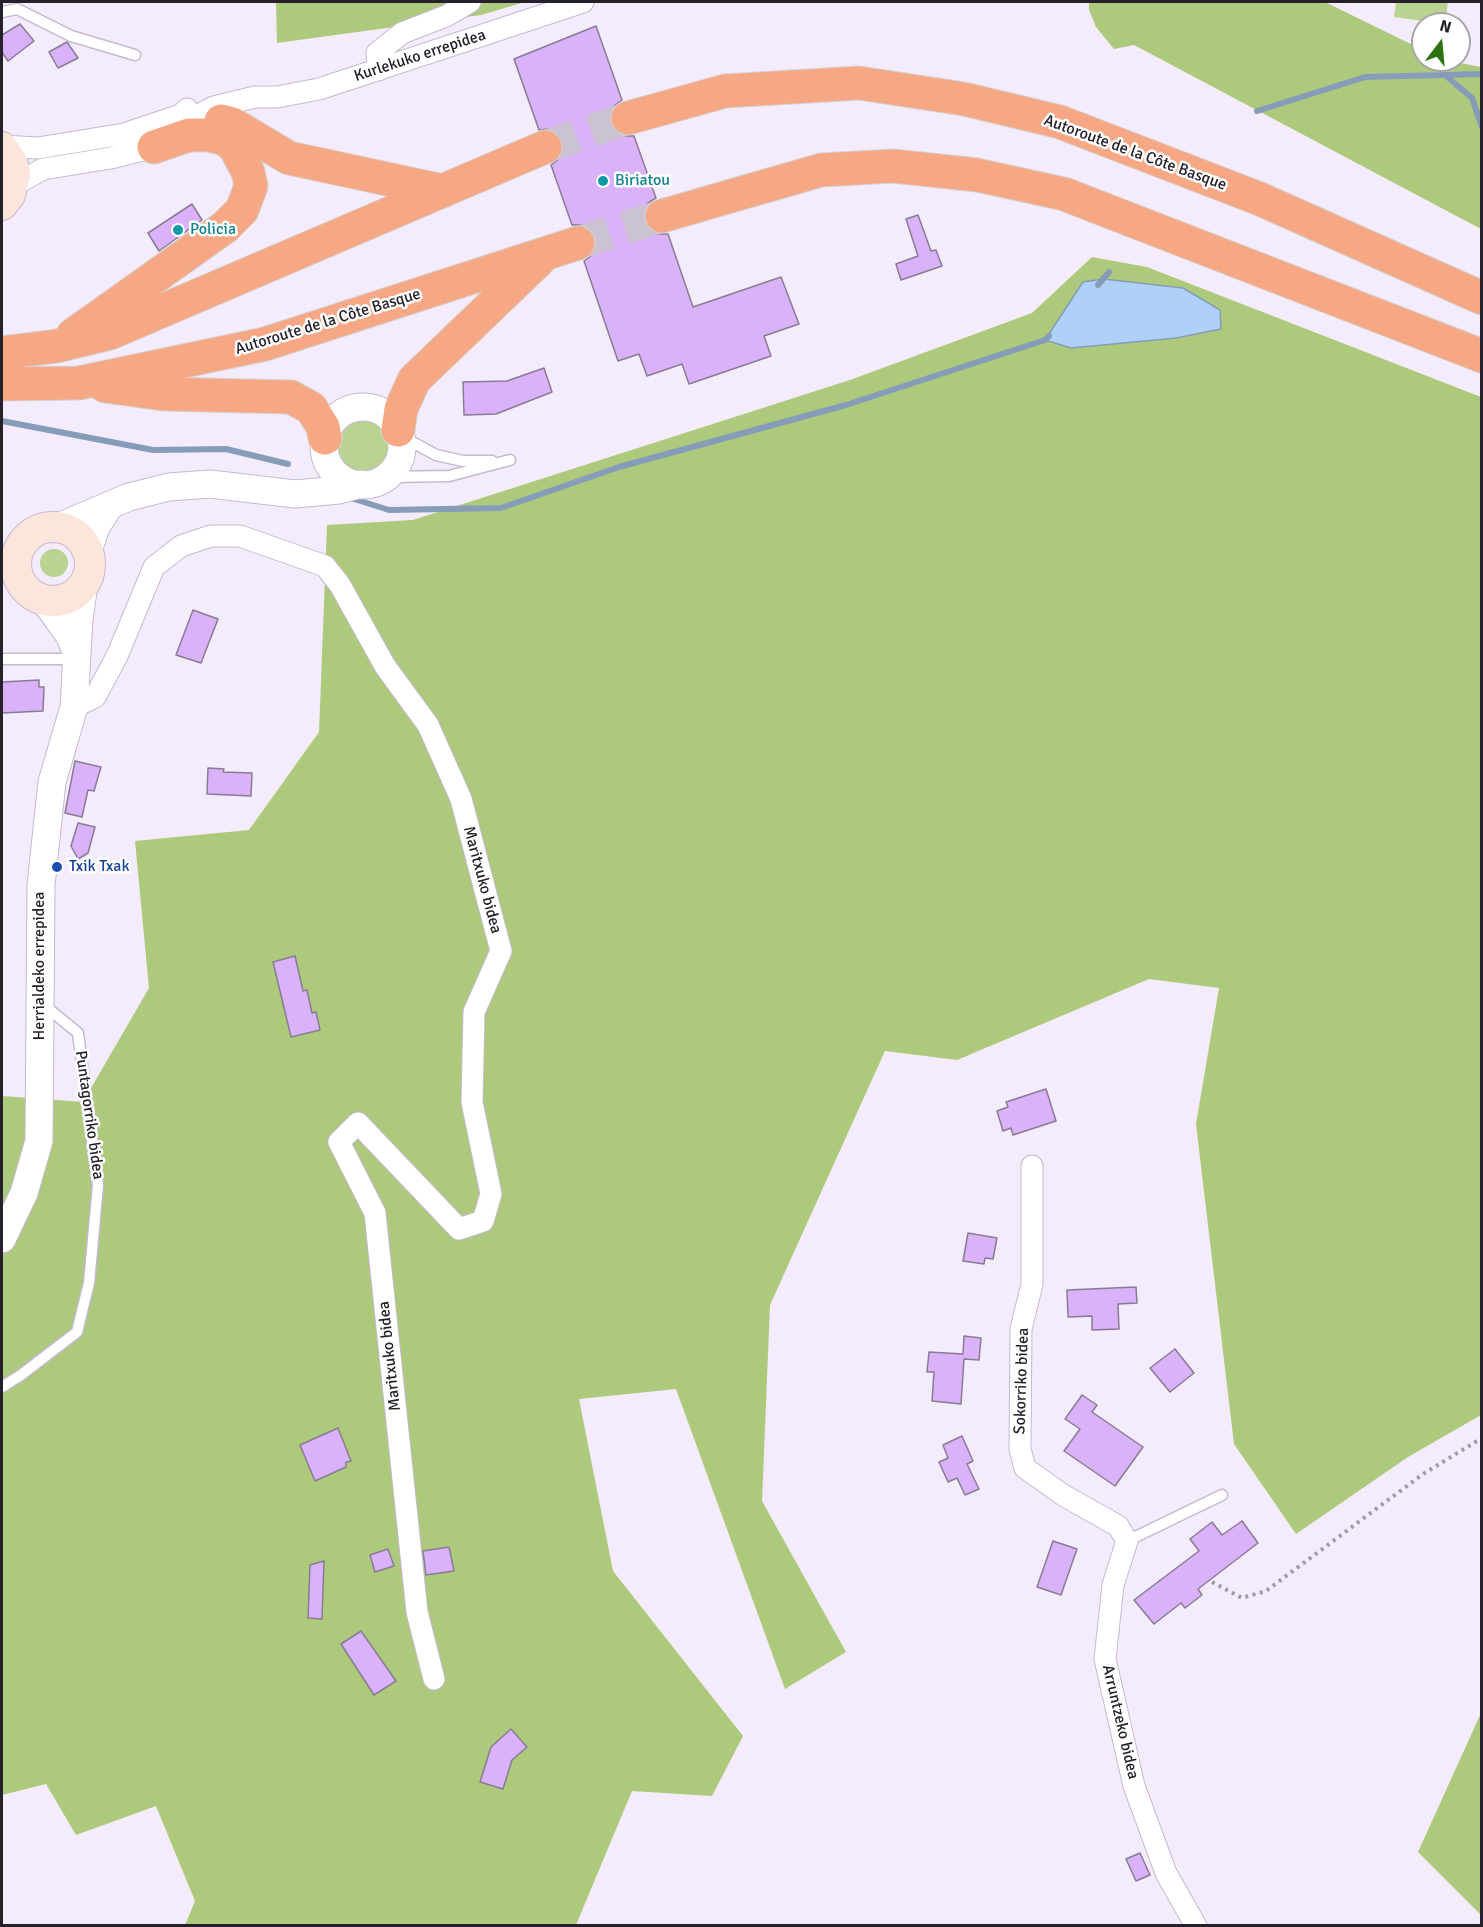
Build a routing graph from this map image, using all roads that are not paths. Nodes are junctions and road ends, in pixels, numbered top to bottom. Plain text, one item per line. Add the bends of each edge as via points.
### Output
1 (470, 2) edge
2 (583, 2) edge
3 (2, 12) edge
4 (135, 55) dead end
5 (378, 70) junction
6 (189, 115) junction
7 (628, 118) tunnel mouth
8 (2, 146) edge
9 (154, 147) junction
10 (545, 147) tunnel mouth
11 (442, 191) junction
12 (8, 195) edge
13 (662, 216) tunnel mouth
14 (578, 243) tunnel mouth
15 (543, 255) junction
16 (1482, 298) edge
17 (57, 346) junction
18 (2, 353) edge
19 (1482, 356) edge
20 (79, 383) junction
21 (2, 384) edge
22 (399, 433) junction
23 (325, 443) junction
24 (386, 477) junction
25 (361, 484) junction
26 (273, 492) junction
27 (110, 505) junction
28 (58, 527) junction
29 (14, 537) edge
30 (88, 551) junction
31 (9, 565) edge
32 (84, 584) junction
33 (44, 600) junction
34 (77, 656) junction
35 (2, 659) edge
36 (74, 707) junction
37 (40, 1001) junction
38 (1032, 1166) dead end
39 (2, 1239) edge
40 (2, 1387) edge
41 (1222, 1495) dead end
42 (1127, 1540) junction
43 (434, 1679) dead end
44 (1196, 1926) edge

1 - 5 street via 402,33 377,53
2 - 5 street, Kurlekuko errepidea
3 - 4 lane via 17,9 71,36
5 - 6 street, Kurlekuko errepidea via 319,89 255,97
6 - 8 street via 124,134 38,148
6 - 9 street
6 - 11 highway via 232,124 290,158
7 - 16 highway, Autoroute de la Côte Basque via 725,91 848,84 964,99 1071,127 1260,200
8 - 12 main road via 13,164
9 - 12 street via 43,169
9 - 17 highway via 189,135 225,139 235,147 248,172 251,186 242,210 225,227
10 - 11 highway
11 - 17 highway via 169,310 110,333
13 - 19 highway via 821,170 893,166 977,176 1064,194
14 - 15 highway, Autoroute de la Côte Basque
15 - 20 highway, Autoroute de la Côte Basque via 265,344
15 - 22 highway via 414,380 401,409
17 - 18 highway
20 - 21 highway, Autoroute de la Côte Basque
20 - 23 highway via 163,394 291,397 311,408 323,427
22 - 23 street via 382,412 359,407 337,417
22 - 24 street via 399,459
22 - 24 lane via 416,447 449,459 510,460 449,476
23 - 25 street via 331,468 339,477
23 - 26 street via 306,476
24 - 25 street
25 - 26 street via 316,493
26 - 27 street via 190,484 149,491
27 - 28 street
27 - 30 street via 96,527
28 - 29 main road
28 - 30 main road via 73,532
29 - 31 main road via 16,560
30 - 32 main road via 90,568
31 - 33 main road via 27,590
32 - 33 main road via 67,598
32 - 34 street, Herrialdeko errepidea
33 - 34 street
34 - 35 lane
34 - 36 street, Herrialdeko errepidea
36 - 37 street, Herrialdeko errepidea via 52,782 40,885
36 - 43 street, Maritxuko bidea via 95,697 117,656 154,567 181,546 211,536 240,536 325,566 340,585 385,666 428,725 460,799 501,951 474,1012 472,1102 491,1194 483,1221 459,1229 358,1123 339,1142 375,1213 417,1612
37 - 39 street, Herrialdeko errepidea via 39,1141 24,1194
37 - 40 lane, Puntagorriko bidea via 78,1033 98,1185 96,1207 88,1283 77,1332
38 - 42 street, Sokorriko bidea via 1032,1284 1021,1338 1025,1468 1118,1526
41 - 42 lane
42 - 44 street, Arruntzeko bidea via 1113,1585 1105,1659 1134,1786 1166,1873

